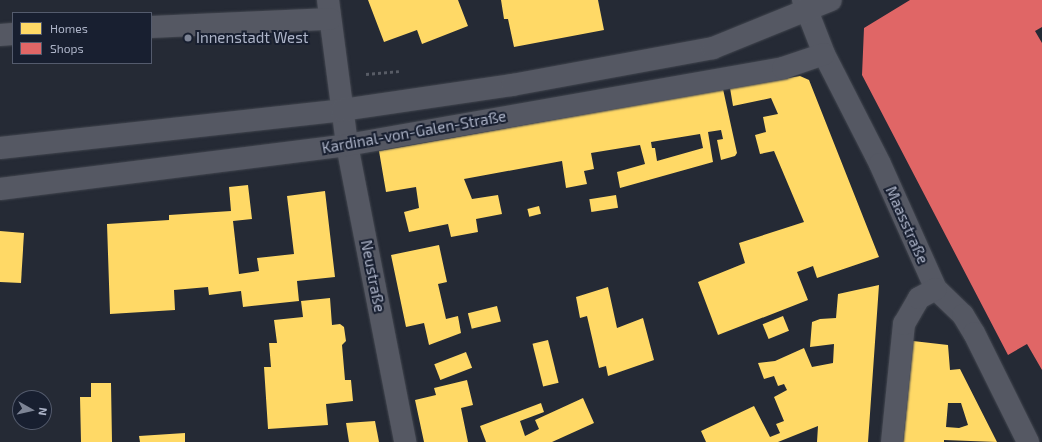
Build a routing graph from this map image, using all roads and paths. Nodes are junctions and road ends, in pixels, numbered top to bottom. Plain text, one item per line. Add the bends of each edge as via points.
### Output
1 (831, 0) edge
2 (809, 3) edge
3 (329, 10) edge
4 (152, 28) edge
5 (0, 34) edge
6 (12, 34) edge
7 (824, 54) junction
8 (342, 110) junction
9 (347, 145) junction
10 (0, 148) edge
11 (0, 189) edge
12 (936, 289) junction
13 (405, 442) edge
14 (892, 442) edge
15 (1028, 442) edge

1 - 2 street, Kardinal-von-Galen-Straße
2 - 7 street, Maasstraße
2 - 8 street, Kardinal-von-Galen-Straße via 713,48 512,85
3 - 4 street
3 - 8 street, Neustraße
5 - 6 street
7 - 9 street, Kardinal-von-Galen-Straße via 784,68
7 - 12 street, Maasstraße via 880,164
8 - 9 street, Neustraße
8 - 10 street, Kardinal-von-Galen-Straße
9 - 11 street, Kardinal-von-Galen-Straße
9 - 13 street, Neustraße
12 - 14 street via 919,298 904,324
12 - 15 street via 963,315 974,333

